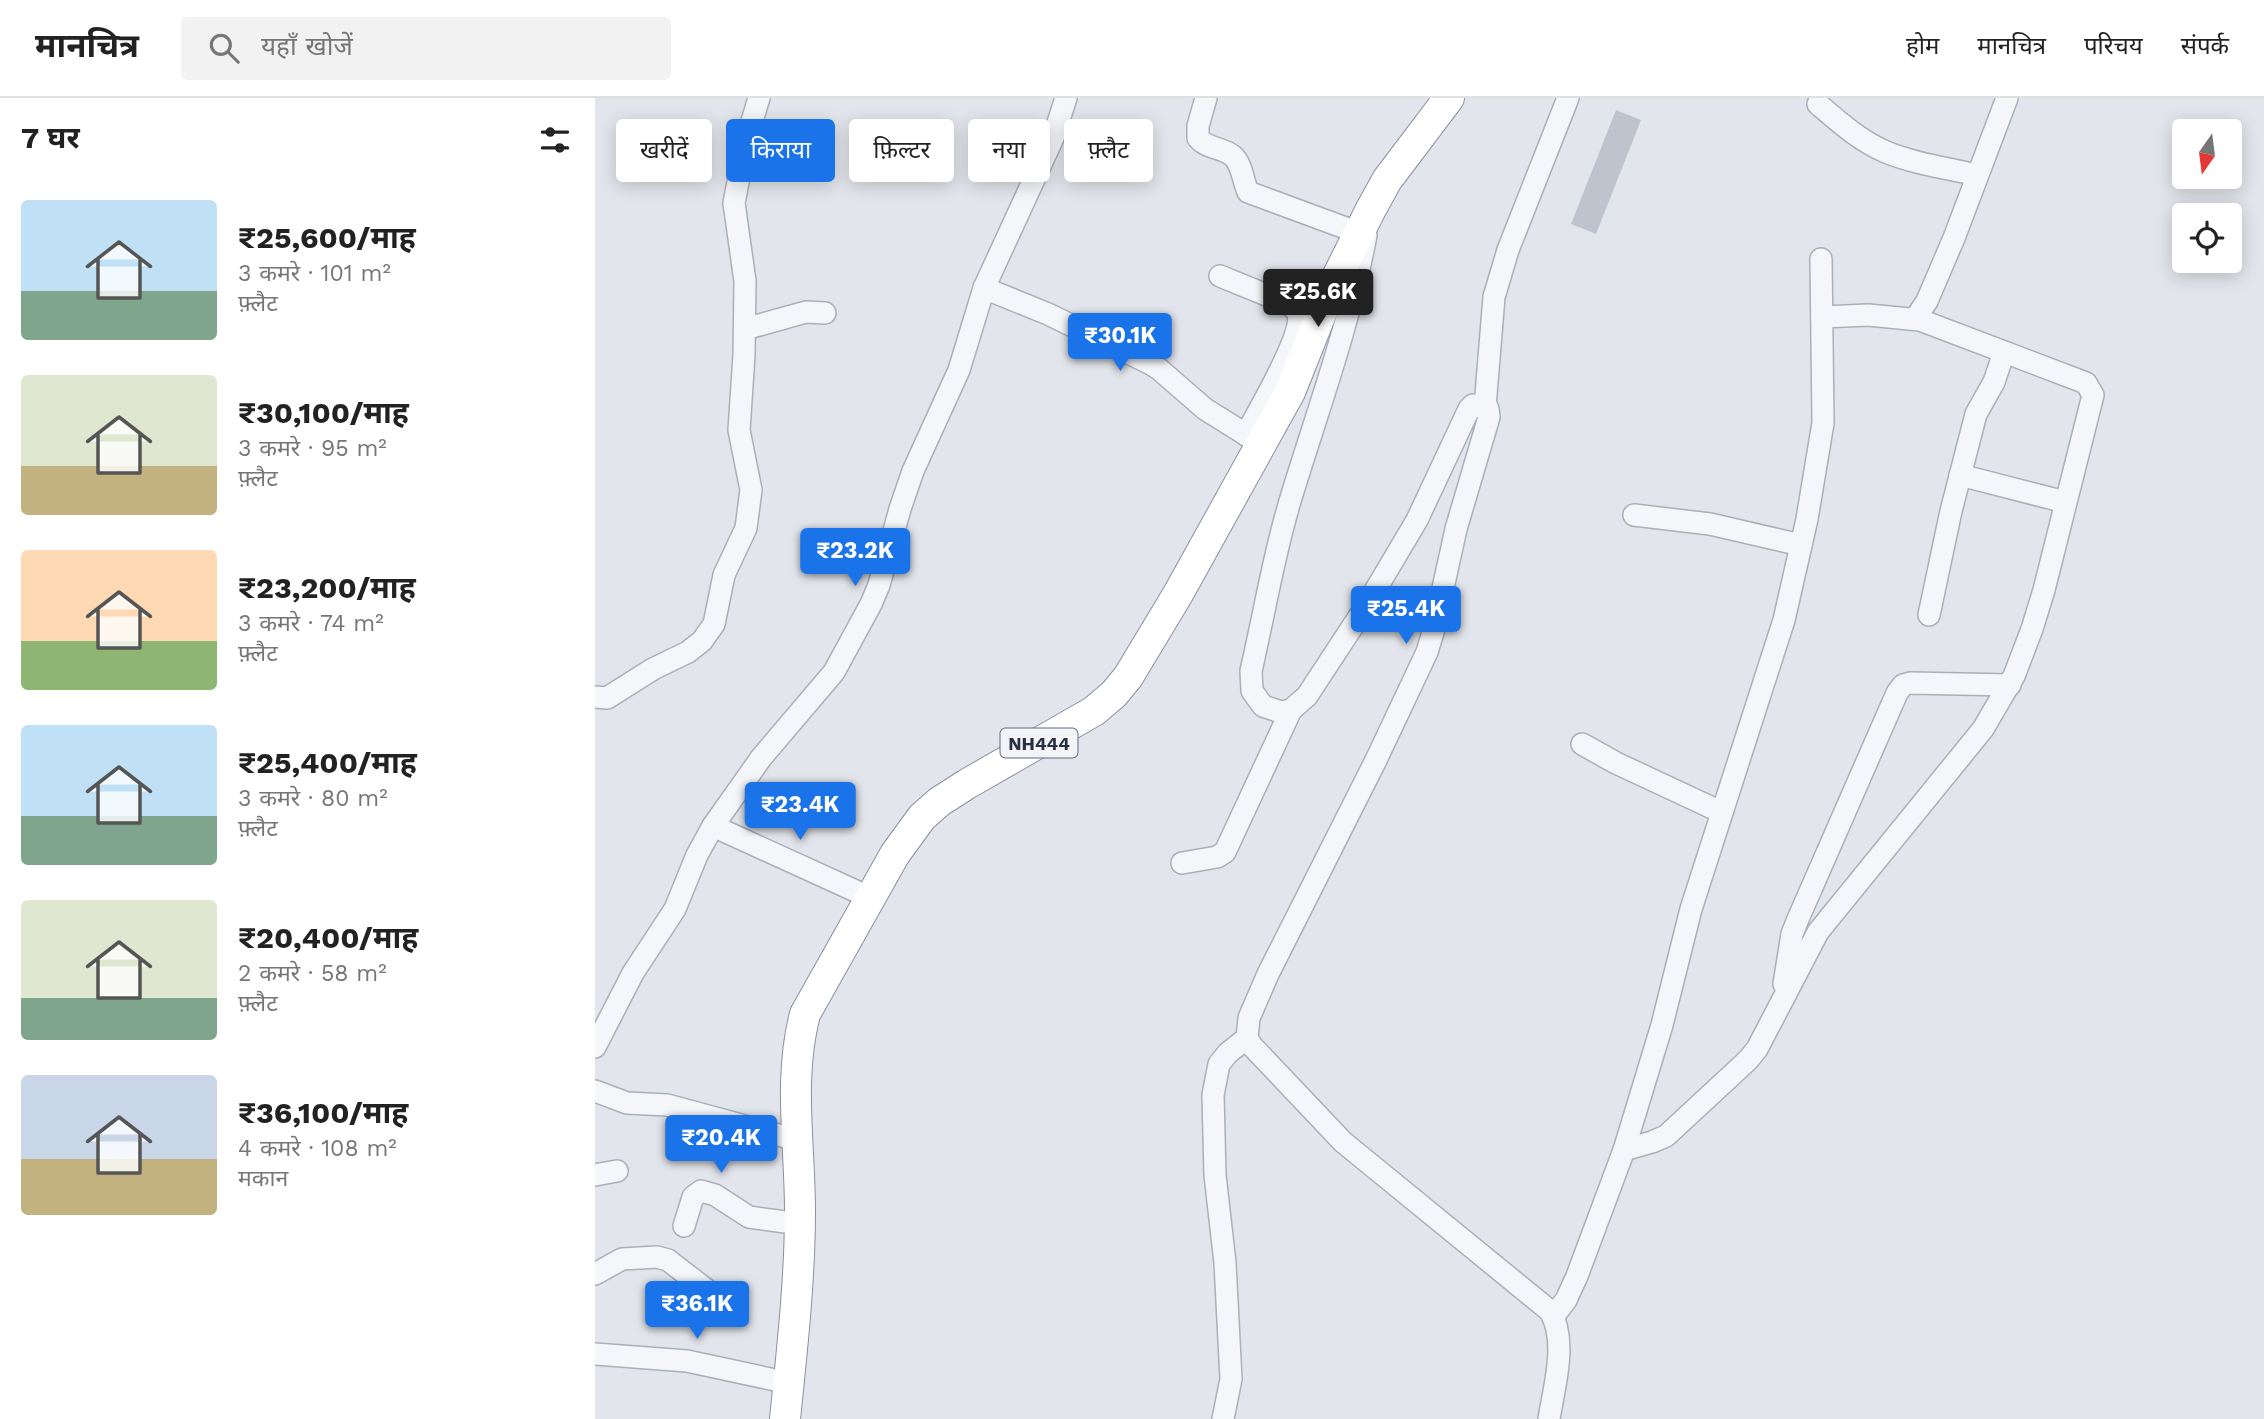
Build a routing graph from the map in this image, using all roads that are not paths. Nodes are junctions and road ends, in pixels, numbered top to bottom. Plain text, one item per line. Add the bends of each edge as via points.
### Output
1 (759, 98) edge
2 (1066, 98) edge
3 (1206, 98) edge
4 (1449, 98) edge
5 (1568, 98) edge
6 (2007, 98) edge
7 (1818, 104) dead end
8 (1977, 175) junction
9 (1365, 221) junction
10 (1821, 259) dead end
11 (1220, 276) dead end
12 (984, 288) junction
13 (825, 313) dead end
14 (1822, 317) junction
15 (1915, 319) junction
16 (745, 329) junction
17 (2004, 352) junction
18 (1485, 407) junction
19 (1253, 440) junction
20 (1960, 475) junction
21 (2065, 502) junction
22 (1634, 514) dead end
23 (1801, 545) junction
24 (1929, 615) dead end
25 (2010, 685) junction
26 (595, 697) edge
27 (1291, 710) junction
28 (1582, 744) dead end
29 (1721, 812) junction
30 (713, 826) junction
31 (1182, 863) dead end
32 (871, 898) junction
33 (1783, 996) junction
34 (1247, 1038) junction
35 (595, 1046) edge
36 (595, 1091) edge
37 (797, 1140) junction
38 (1624, 1150) junction
39 (617, 1171) dead end
40 (595, 1175) edge
41 (800, 1224) junction
42 (684, 1226) dead end
43 (595, 1274) edge
44 (708, 1291) dead end
45 (1553, 1317) junction
46 (595, 1354) edge
47 (789, 1383) junction
48 (785, 1419) edge
49 (1223, 1419) edge
50 (1549, 1419) edge

1 - 16 street via 735,191
2 - 12 street via 1053,138
3 - 9 street via 1198,138 1233,155 1248,192
4 - 9 highway, NH444 via 1387,180
5 - 18 street via 1494,296
6 - 8 street
7 - 8 street via 1847,129 1886,152
8 - 15 street via 1932,290
9 - 19 highway, NH444 via 1331,289 1290,392
9 - 27 street via 1349,316 1293,490 1251,671 1257,700 1272,710
10 - 14 street
11 - 19 street via 1286,303 1298,314 1293,342
12 - 19 street via 1159,369 1191,398
12 - 30 street via 959,370 913,471 871,604 834,672 761,758
13 - 16 street via 806,312
14 - 15 street
14 - 23 street via 1823,423
15 - 17 street
16 - 26 street via 739,430 750,500 743,536 722,580 714,624 688,652 607,698
17 - 20 street via 1976,414
17 - 21 street via 2070,375 2086,383 2093,395
18 - 27 street via 1469,409 1404,542 1332,661
18 - 34 street via 1489,417 1427,652 1268,974 1249,1018
19 - 32 highway, NH444 via 1147,649 1114,694 1062,731 939,802 908,834
20 - 21 street
20 - 24 street
21 - 25 street via 2044,590
22 - 23 street via 1700,522
23 - 29 street via 1771,663
25 - 33 street via 1983,729 1818,932
25 - 33 street via 1910,683 1897,692 1795,927
27 - 31 street via 1225,852
28 - 29 street
29 - 38 street
30 - 32 street
30 - 35 street via 675,909 633,972
32 - 37 highway, NH444 via 805,1014 796,1066
33 - 38 street via 1748,1060 1666,1136
34 - 45 street via 1343,1142 1543,1303
34 - 49 street via 1219,1064 1213,1095 1231,1379
36 - 37 street via 627,1103 667,1105
37 - 41 highway, NH444
38 - 45 street via 1577,1276
39 - 40 street
41 - 42 street via 750,1217 701,1191 693,1197
41 - 47 highway, NH444
43 - 44 street via 622,1259 657,1257 668,1260
45 - 50 street via 1558,1356
46 - 47 street via 687,1361
47 - 48 highway, NH444

